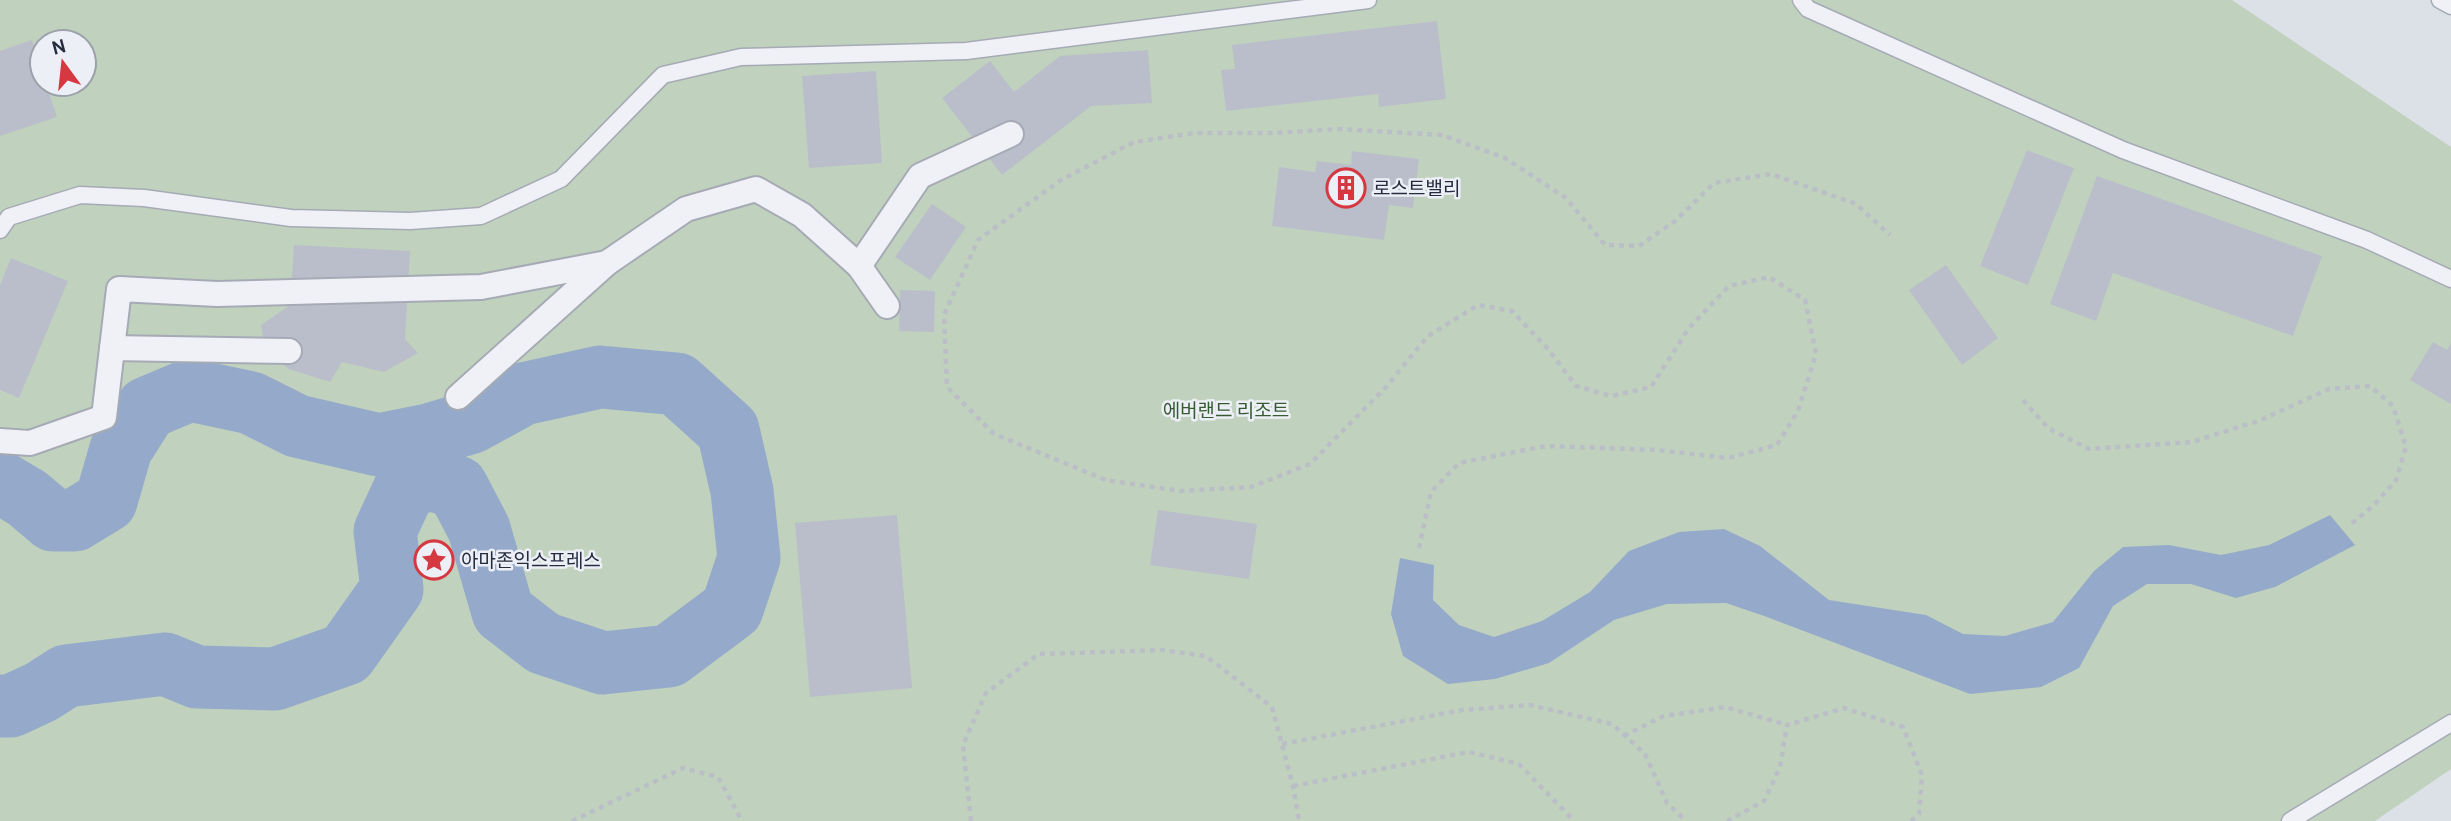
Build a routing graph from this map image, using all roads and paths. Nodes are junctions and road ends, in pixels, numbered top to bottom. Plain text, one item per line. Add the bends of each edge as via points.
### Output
1 (1368, 0) edge
2 (1801, 0) edge
3 (2440, 0) edge
4 (2451, 6) edge
5 (1011, 134) dead end
6 (0, 230) edge
7 (1890, 235) dead end
8 (607, 263) junction
9 (859, 265) junction
10 (2451, 279) edge
11 (887, 306) dead end
12 (112, 348) junction
13 (289, 351) dead end
14 (458, 397) dead end
15 (2023, 400) dead end
16 (0, 441) edge
17 (2350, 525) dead end
18 (1419, 548) dead end
19 (2451, 723) edge
20 (1787, 725) junction
21 (1624, 736) junction
22 (1282, 744) junction
23 (1293, 786) junction
24 (572, 821) edge
25 (742, 821) edge
26 (971, 821) edge
27 (1299, 821) edge
28 (1574, 821) edge
29 (1686, 821) edge
30 (1727, 821) edge
31 (1911, 821) edge
32 (2290, 821) edge

1 - 6 lane via 966,51 741,57 663,75 561,179 481,216 410,221 292,218 144,198 80,195 9,217
2 - 10 lane via 1808,9 2123,150 2367,240
3 - 4 lane
5 - 9 street via 920,176
7 - 18 path via 1856,204 1771,174 1714,183 1675,221 1639,246 1605,245 1566,198 1505,158 1442,135 1337,129 1195,132 1134,142 1061,180 978,240 944,315 947,387 994,434 1105,480 1179,491 1251,487 1310,464 1385,388 1428,336 1478,305 1513,311 1576,386 1611,396 1651,387 1689,328 1729,286 1769,277 1805,300 1816,354 1798,411 1777,445 1728,458 1546,446 1459,463 1431,492
8 - 9 street via 686,209 756,189 802,215
8 - 12 street via 481,287 217,294 119,289
8 - 14 street
9 - 11 street
12 - 13 street
12 - 16 street via 104,417 30,443
15 - 17 path via 2048,428 2089,449 2192,442 2261,420 2329,388 2370,386 2393,407 2406,447 2396,480
19 - 32 lane
20 - 21 path via 1726,707 1664,716
20 - 30 path via 1780,767 1764,801
20 - 31 path via 1844,708 1903,727 1922,775 1919,814
21 - 22 path via 1612,724 1530,705 1462,710
21 - 29 path via 1645,754 1667,803
22 - 23 path
22 - 26 path via 1272,707 1206,656 1162,650 1039,654 986,693 963,746
23 - 27 path
23 - 28 path via 1469,752 1519,764
24 - 25 path via 683,768 718,777

